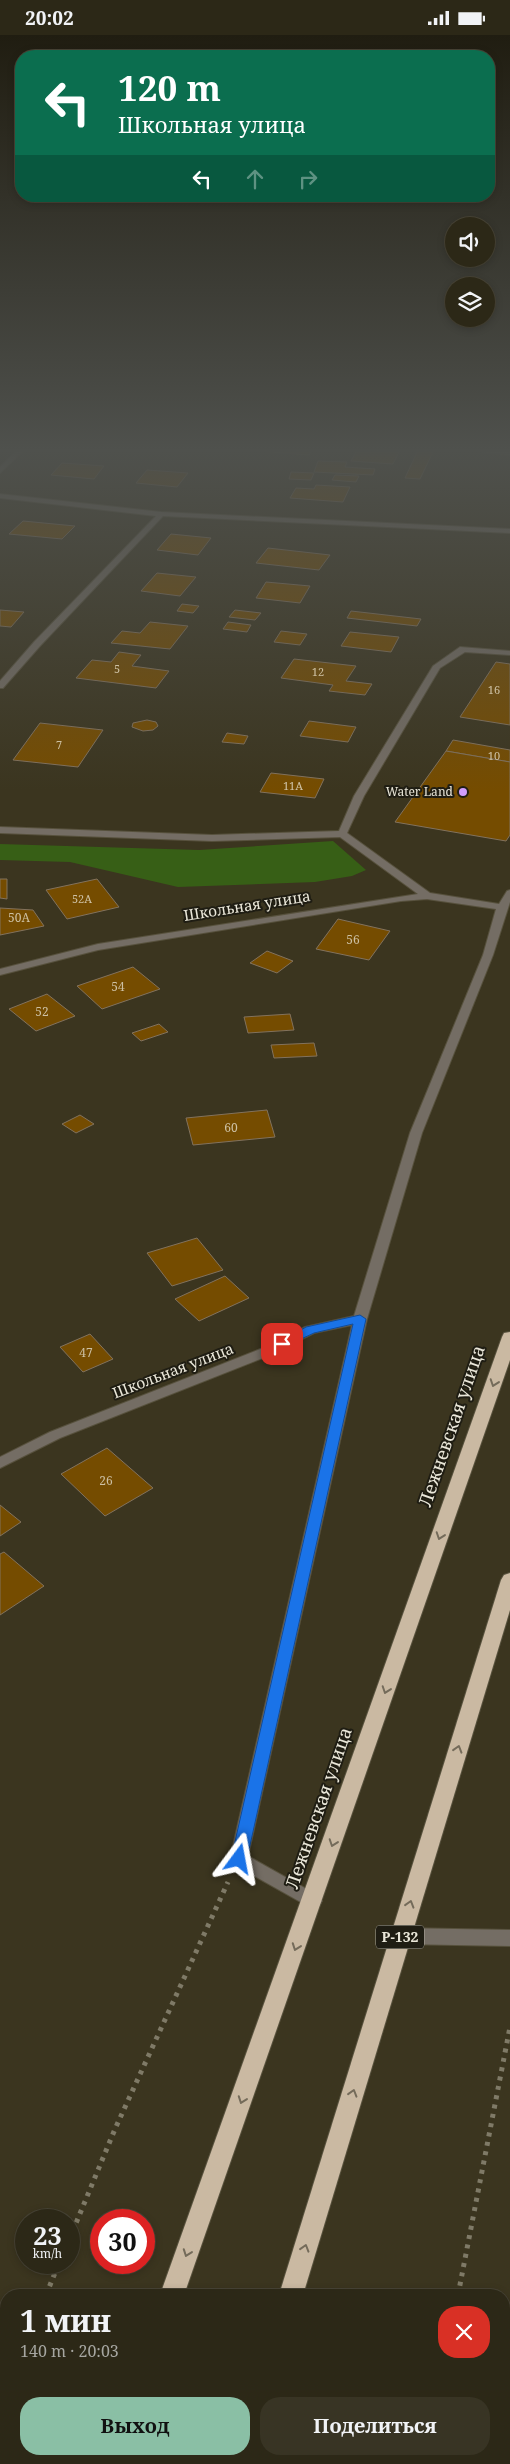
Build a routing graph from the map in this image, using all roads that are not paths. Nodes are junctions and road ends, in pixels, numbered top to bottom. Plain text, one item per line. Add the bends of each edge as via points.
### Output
1 (114, 563) edge
2 (510, 653) edge
3 (0, 687) edge
4 (0, 830) edge
5 (342, 834) junction
6 (510, 893) edge
7 (427, 896) junction
8 (502, 907) junction
9 (0, 972) edge
10 (360, 1319) junction
11 (510, 1337) edge
12 (0, 1463) edge
13 (510, 1579) edge
14 (313, 1901) junction
15 (401, 1935) junction
16 (510, 1938) edge
17 (174, 2289) edge
18 (293, 2289) edge

1 - 3 street
2 - 5 street via 463,649 437,666 359,796
4 - 5 street via 212,838
5 - 7 street
6 - 8 street
7 - 8 street, Школьная улица
7 - 9 street, Школьная улица via 401,897 98,947
8 - 10 street via 488,955 416,1133
10 - 12 street, Школьная улица via 310,1330 268,1351 55,1435
10 - 14 street via 239,1859
11 -> 14 highway, Лежневская улица
15 -> 13 highway, Р-132
14 -> 17 highway, Лежневская улица
15 - 16 street
18 -> 15 highway, Р-132

